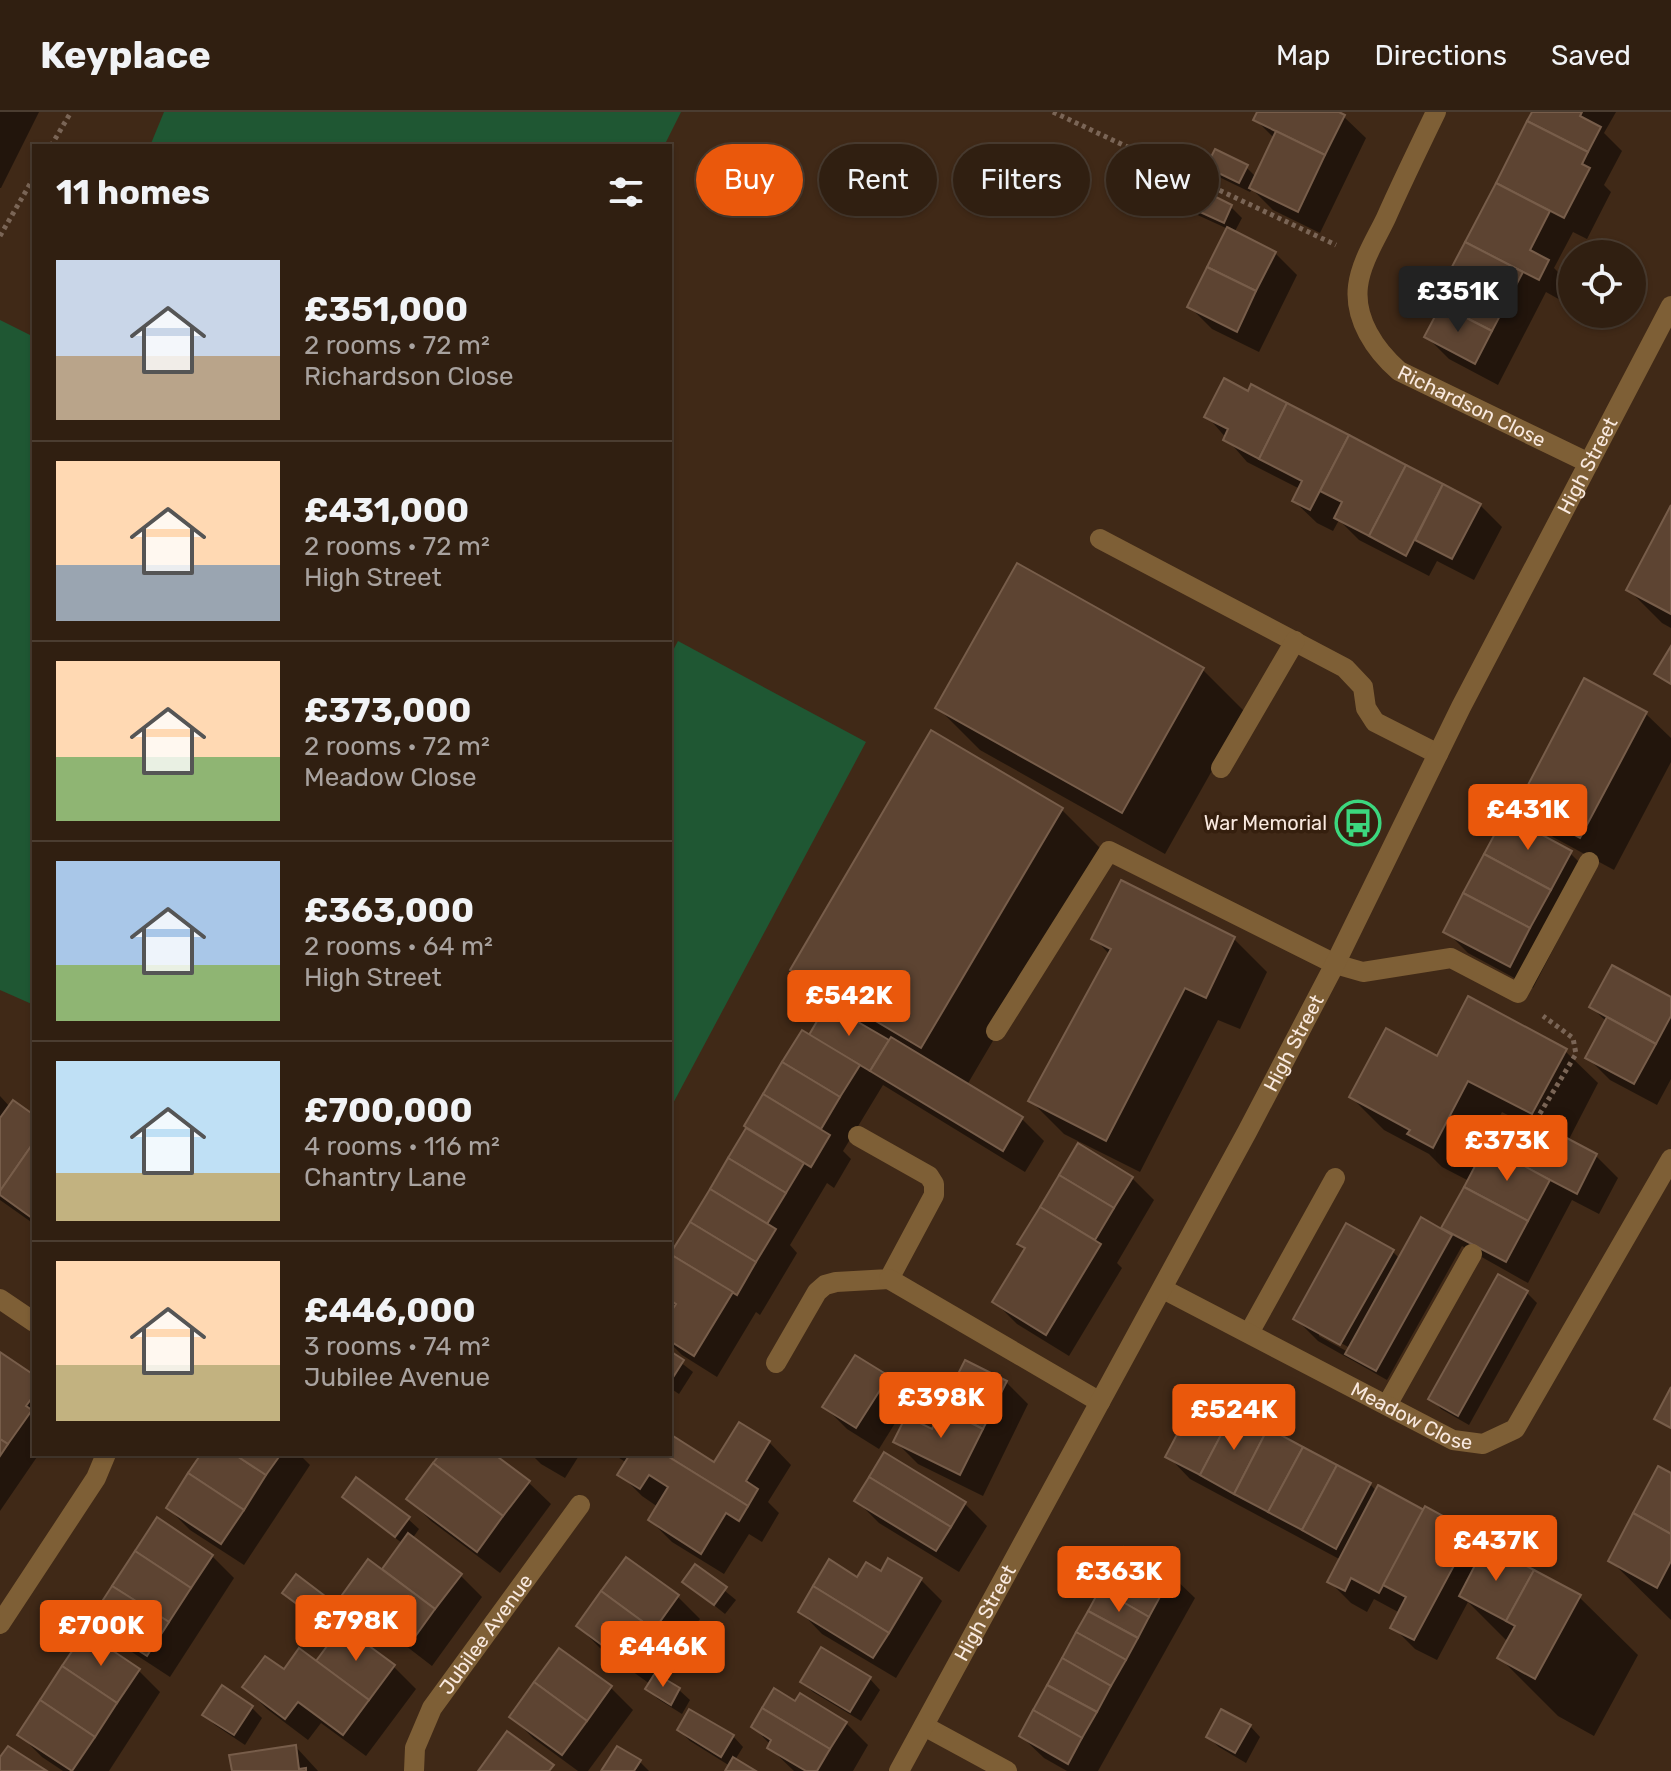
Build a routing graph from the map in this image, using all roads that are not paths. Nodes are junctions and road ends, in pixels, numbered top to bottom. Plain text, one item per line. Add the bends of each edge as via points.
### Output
1 (1436, 112) edge
2 (1671, 306) edge
3 (1589, 463) junction
4 (1100, 539) dead end
5 (1295, 641) junction
6 (1438, 754) junction
7 (1221, 768) dead end
8 (1589, 862) dead end
9 (1335, 964) junction
10 (996, 1031) dead end
11 (858, 1136) dead end
12 (1671, 1159) edge
13 (1335, 1178) dead end
14 (1472, 1254) dead end
15 (889, 1279) junction
16 (1163, 1289) junction
17 (0, 1299) edge
18 (32, 1321) edge
19 (1249, 1333) junction
20 (776, 1363) dead end
21 (1100, 1402) junction
22 (1387, 1405) junction
23 (105, 1456) edge
24 (580, 1505) dead end
25 (0, 1624) edge
26 (924, 1726) junction
27 (414, 1771) edge
28 (899, 1771) edge
29 (1007, 1771) edge

1 - 3 street, Richardson Close via 1366,259 1358,286 1367,331 1379,354 1399,371
2 - 3 street, High Street
3 - 6 street, High Street
4 - 5 street
5 - 6 street via 1345,668 1363,687 1375,722
5 - 7 street
6 - 9 street, High Street
8 - 9 street via 1518,993 1451,958 1363,972
9 - 10 street via 1109,851
9 - 16 street, High Street
11 - 15 street via 929,1176 934,1184 934,1195
12 - 22 street, Meadow Close via 1515,1429 1483,1444 1453,1440
13 - 19 street
14 - 22 street
15 - 20 street via 825,1285
15 - 21 street
16 - 19 street, Meadow Close
16 - 21 street, High Street
17 - 18 street
19 - 22 street, Meadow Close
21 - 26 street, High Street
23 - 25 street
24 - 27 street, Jubilee Avenue via 432,1708 415,1748
26 - 28 street, High Street
26 - 29 street

